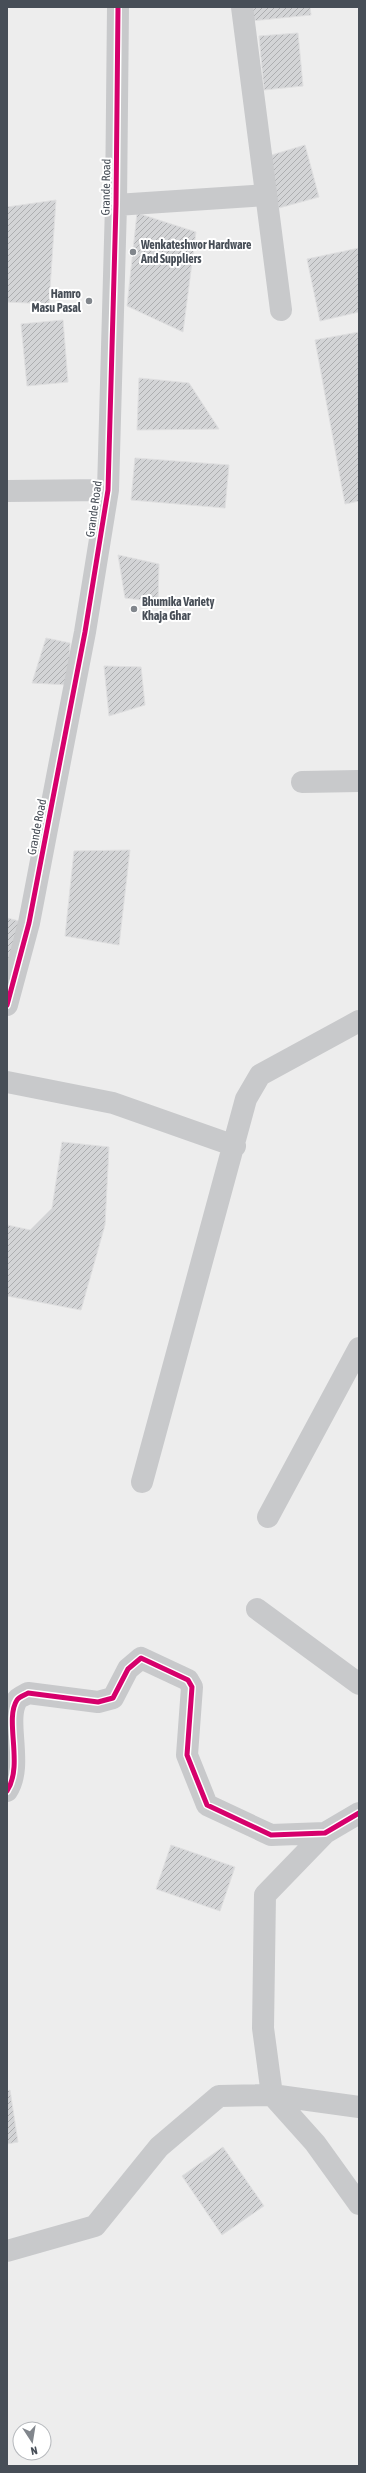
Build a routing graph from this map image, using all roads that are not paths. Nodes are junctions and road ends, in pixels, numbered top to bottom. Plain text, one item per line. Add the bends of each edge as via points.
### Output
1 (118, 7) edge
2 (242, 7) edge
3 (266, 195) junction
4 (116, 206) junction
5 (281, 310) dead end
6 (108, 490) junction
7 (7, 491) edge
8 (359, 781) edge
9 (302, 782) dead end
10 (7, 1005) edge
11 (359, 1021) edge
12 (7, 1082) edge
13 (235, 1146) junction
14 (359, 1348) edge
15 (142, 1482) dead end
16 (268, 1517) dead end
17 (257, 1609) dead end
18 (359, 1684) edge
19 (7, 1791) edge
20 (359, 1813) edge
21 (325, 1833) junction
22 (272, 2095) junction
23 (359, 2107) edge
24 (359, 2204) edge
25 (7, 2251) edge

1 - 4 street, Grande Road
2 - 3 street
3 - 4 street
3 - 5 street
4 - 6 street, Grande Road
6 - 7 street
6 - 10 street, Grande Road via 85,632 29,923
8 - 9 street
11 - 13 street via 260,1075 246,1099
12 - 13 street via 113,1103
13 - 15 street
14 - 16 street
17 - 18 street
19 - 21 street via 14,1779 14,1711 18,1699 28,1693 98,1702 114,1698 128,1669 141,1658 188,1680 192,1687 187,1755 207,1805 270,1835
20 - 21 street
21 - 22 street via 265,1895 263,2028
22 - 23 street
22 - 24 street via 315,2142
22 - 25 street via 219,2096 159,2147 95,2226

